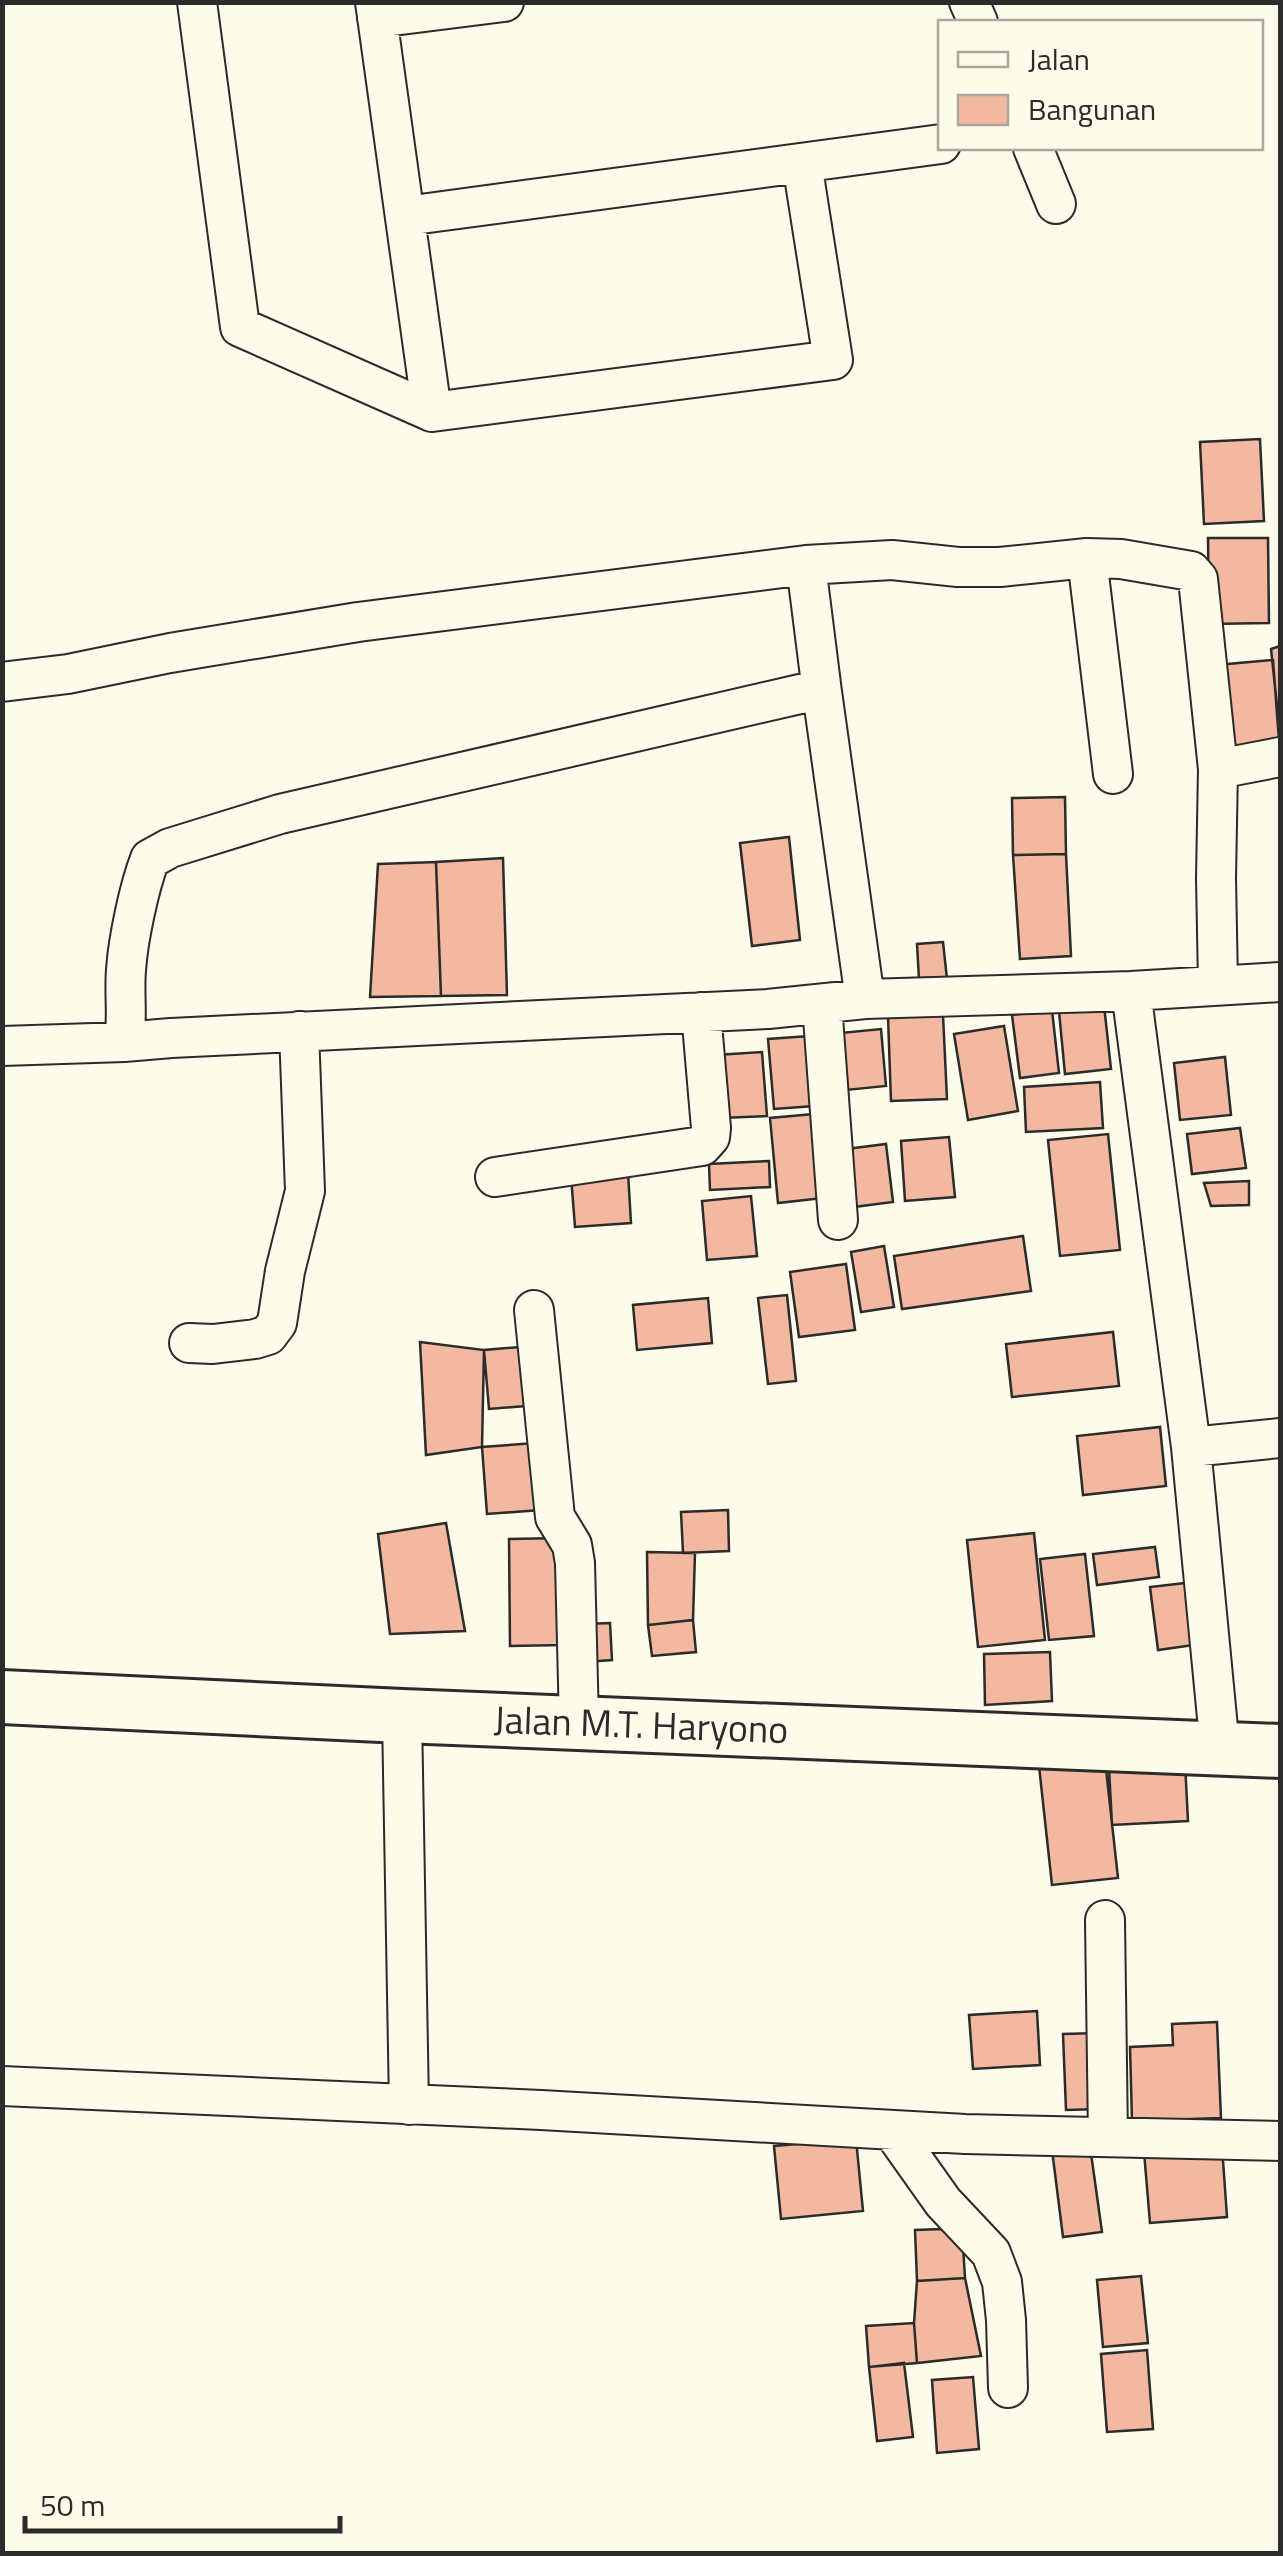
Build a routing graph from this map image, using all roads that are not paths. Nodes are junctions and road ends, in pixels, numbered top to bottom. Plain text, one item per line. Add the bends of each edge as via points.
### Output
1 (197, 2) edge
2 (504, 2) edge
3 (376, 10) edge
4 (938, 144) edge
5 (1034, 150) edge
6 (802, 164) junction
7 (1056, 204) dead end
8 (406, 216) junction
9 (432, 412) junction
10 (1086, 558) junction
11 (806, 564) junction
12 (2, 682) edge
13 (822, 692) junction
14 (1280, 757) edge
15 (1218, 768) junction
16 (1113, 774) dead end
17 (1280, 982) edge
18 (1218, 984) junction
19 (1131, 991) junction
20 (865, 999) junction
21 (822, 1004) junction
22 (701, 1012) junction
23 (299, 1032) junction
24 (124, 1042) junction
25 (2, 1046) edge
26 (495, 1177) dead end
27 (838, 1220) dead end
28 (534, 1310) dead end
29 (189, 1343) dead end
30 (1280, 1438) edge
31 (1191, 1447) junction
32 (2, 1697) edge
33 (402, 1716) junction
34 (580, 1722) junction
35 (1220, 1749) junction
36 (1280, 1751) edge
37 (1105, 1920) dead end
38 (2, 2086) edge
39 (410, 2104) junction
40 (892, 2130) junction
41 (1108, 2137) junction
42 (1280, 2141) edge
43 (1008, 2388) dead end

1 - 9 street via 240,327
2 - 3 street
3 - 8 street
4 - 6 street
5 - 7 street
6 - 8 street
6 - 9 street via 833,360
8 - 9 street
10 - 11 street via 1000,568 892,560
10 - 15 street via 1191,571 1198,579
10 - 16 street
11 - 12 street via 358,622
11 - 13 street
13 - 20 street
13 - 24 street via 355,796 170,848 150,859 143,877 126,969
14 - 15 street
15 - 18 street
17 - 18 street
18 - 19 street
19 - 20 street
19 - 31 street
20 - 21 street
21 - 22 street
21 - 27 street
22 - 23 street
22 - 26 street via 711,1128 702,1146
23 - 24 street
23 - 29 street via 305,1190 277,1323 254,1339
24 - 25 street
28 - 34 street via 555,1517 572,1545
30 - 31 street
31 - 35 street
32 - 33 main road, Jalan M.T. Haryono
33 - 34 main road, Jalan M.T. Haryono
33 - 39 street
34 - 35 main road, Jalan M.T. Haryono
35 - 36 main road, Jalan M.T. Haryono
37 - 41 street
38 - 39 street
39 - 40 street
40 - 41 street
40 - 43 street via 943,2202 991,2253 1002,2282
41 - 42 street

